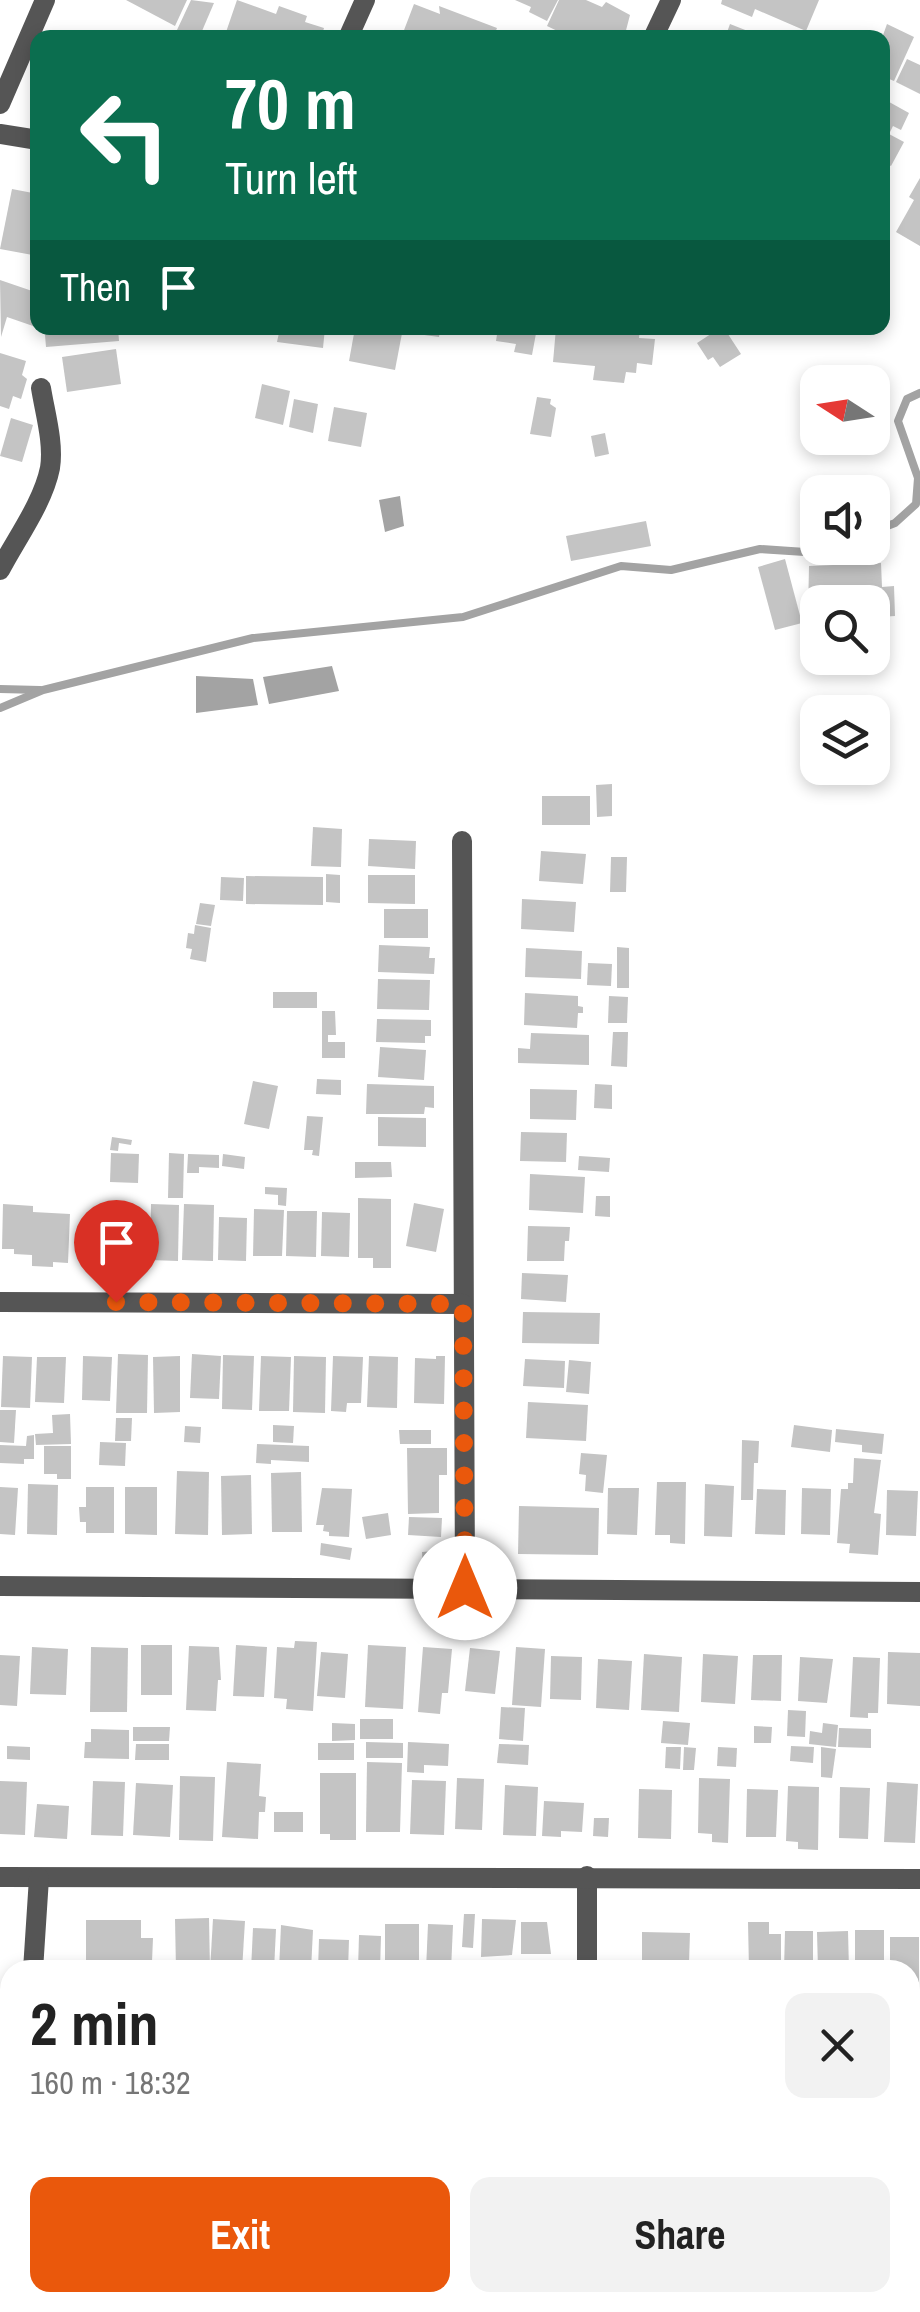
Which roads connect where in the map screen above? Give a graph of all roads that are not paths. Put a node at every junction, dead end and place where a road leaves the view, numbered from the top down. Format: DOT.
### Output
graph roads {
  1 [pos="46,0"];
  2 [pos="364,0"];
  3 [pos="671,0"];
  4 [pos="33,30"];
  5 [pos="351,30"];
  6 [pos="657,30"];
  7 [pos="30,36"];
  8 [pos="0,104"];
  9 [pos="0,134"];
  10 [pos="30,139"];
  11 [pos="41,388"];
  12 [pos="0,570"];
  13 [pos="462,841"];
  14 [pos="0,1302"];
  15 [pos="463,1304"];
  16 [pos="0,1586"];
  17 [pos="465,1588"];
  18 [pos="920,1592"];
  19 [pos="586,1876"];
  20 [pos="0,1877"];
  21 [pos="39,1878"];
  22 [pos="920,1879"];
  23 [pos="34,1960"];
  24 [pos="587,1960"];
  1 -- 4 [label="street"];
  2 -- 5 [label="street"];
  3 -- 6 [label="street"];
  7 -- 8 [label="street"];
  9 -- 10 [label="street"];
  11 -- 12 [label="street"];
  13 -- 15 [label="street"];
  14 -- 15 [label="street"];
  15 -- 17 [label="street"];
  16 -- 17 [label="street"];
  17 -- 18 [label="street"];
  19 -- 21 [label="street"];
  19 -- 22 [label="street"];
  19 -- 24 [label="street"];
  20 -- 21 [label="street"];
  21 -- 23 [label="street"];
}
